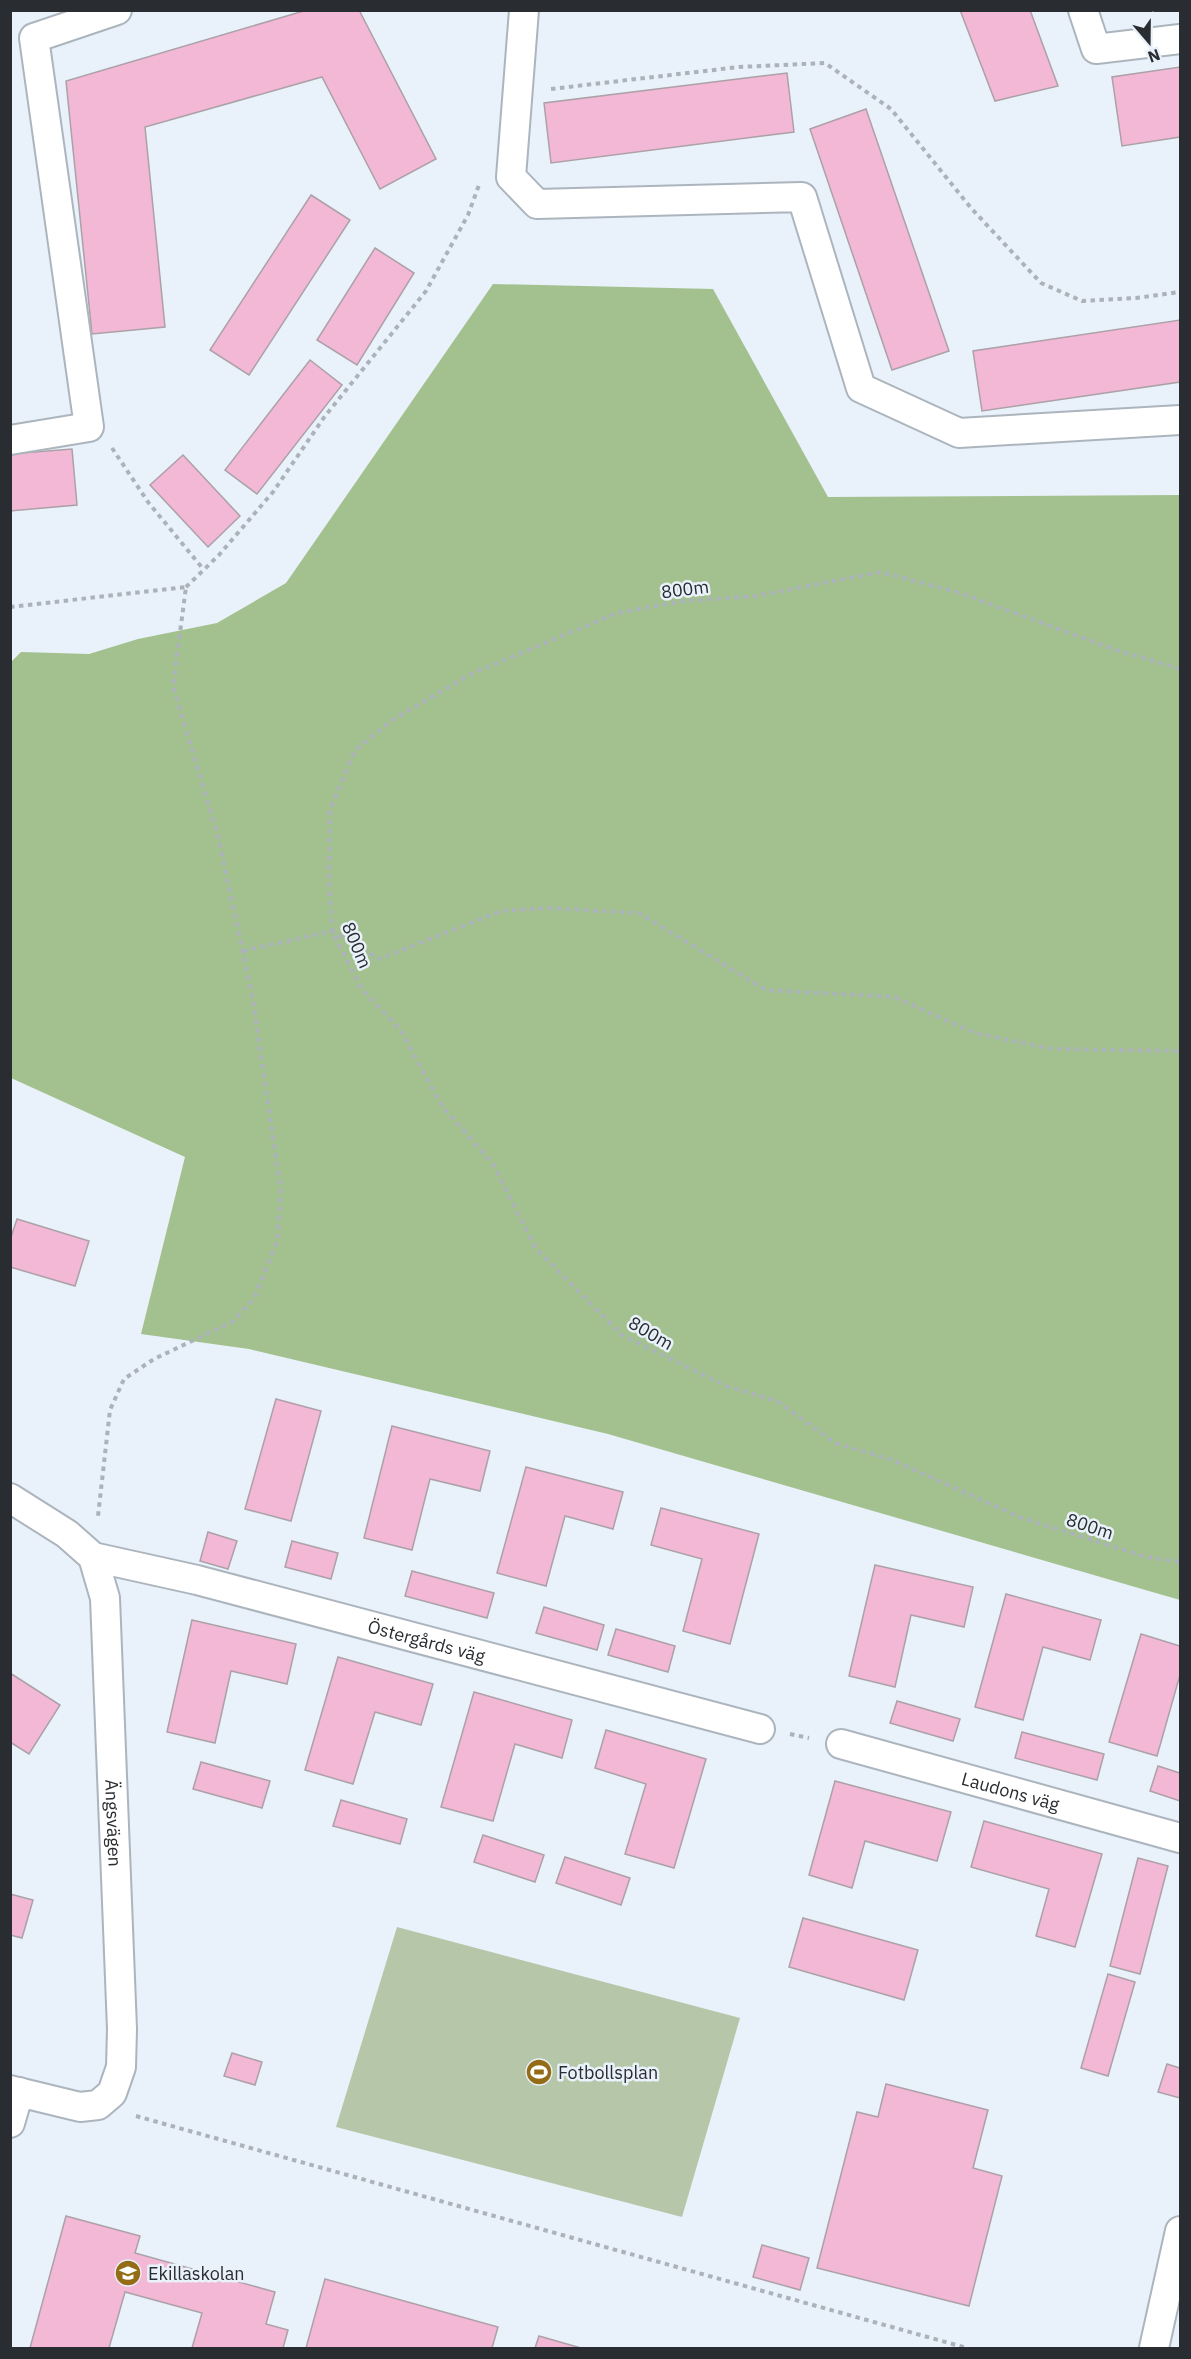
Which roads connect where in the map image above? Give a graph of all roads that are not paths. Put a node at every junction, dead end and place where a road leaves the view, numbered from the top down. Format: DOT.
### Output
graph roads {
  1 [pos="117,10"];
  2 [pos="524,10"];
  3 [pos="1083,10"];
  4 [pos="1180,39"];
  5 [pos="1180,420"];
  6 [pos="10,440"];
  7 [pos="10,1498"];
  8 [pos="93,1557"];
  9 [pos="760,1729"];
  10 [pos="841,1744"];
  11 [pos="1180,1838"];
  12 [pos="15,2091"];
  13 [pos="10,2123"];
  14 [pos="1180,2231"];
  15 [pos="1154,2349"];
  1 -- 6 [label="street"];
  2 -- 5 [label="street"];
  3 -- 4 [label="street"];
  7 -- 8 [label="street"];
  8 -- 9 [label="street, Östergårds väg"];
  8 -- 12 [label="street, Ängsvägen"];
  10 -- 11 [label="street, Laudons väg"];
  12 -- 13 [label="street"];
  14 -- 15 [label="street"];
}
